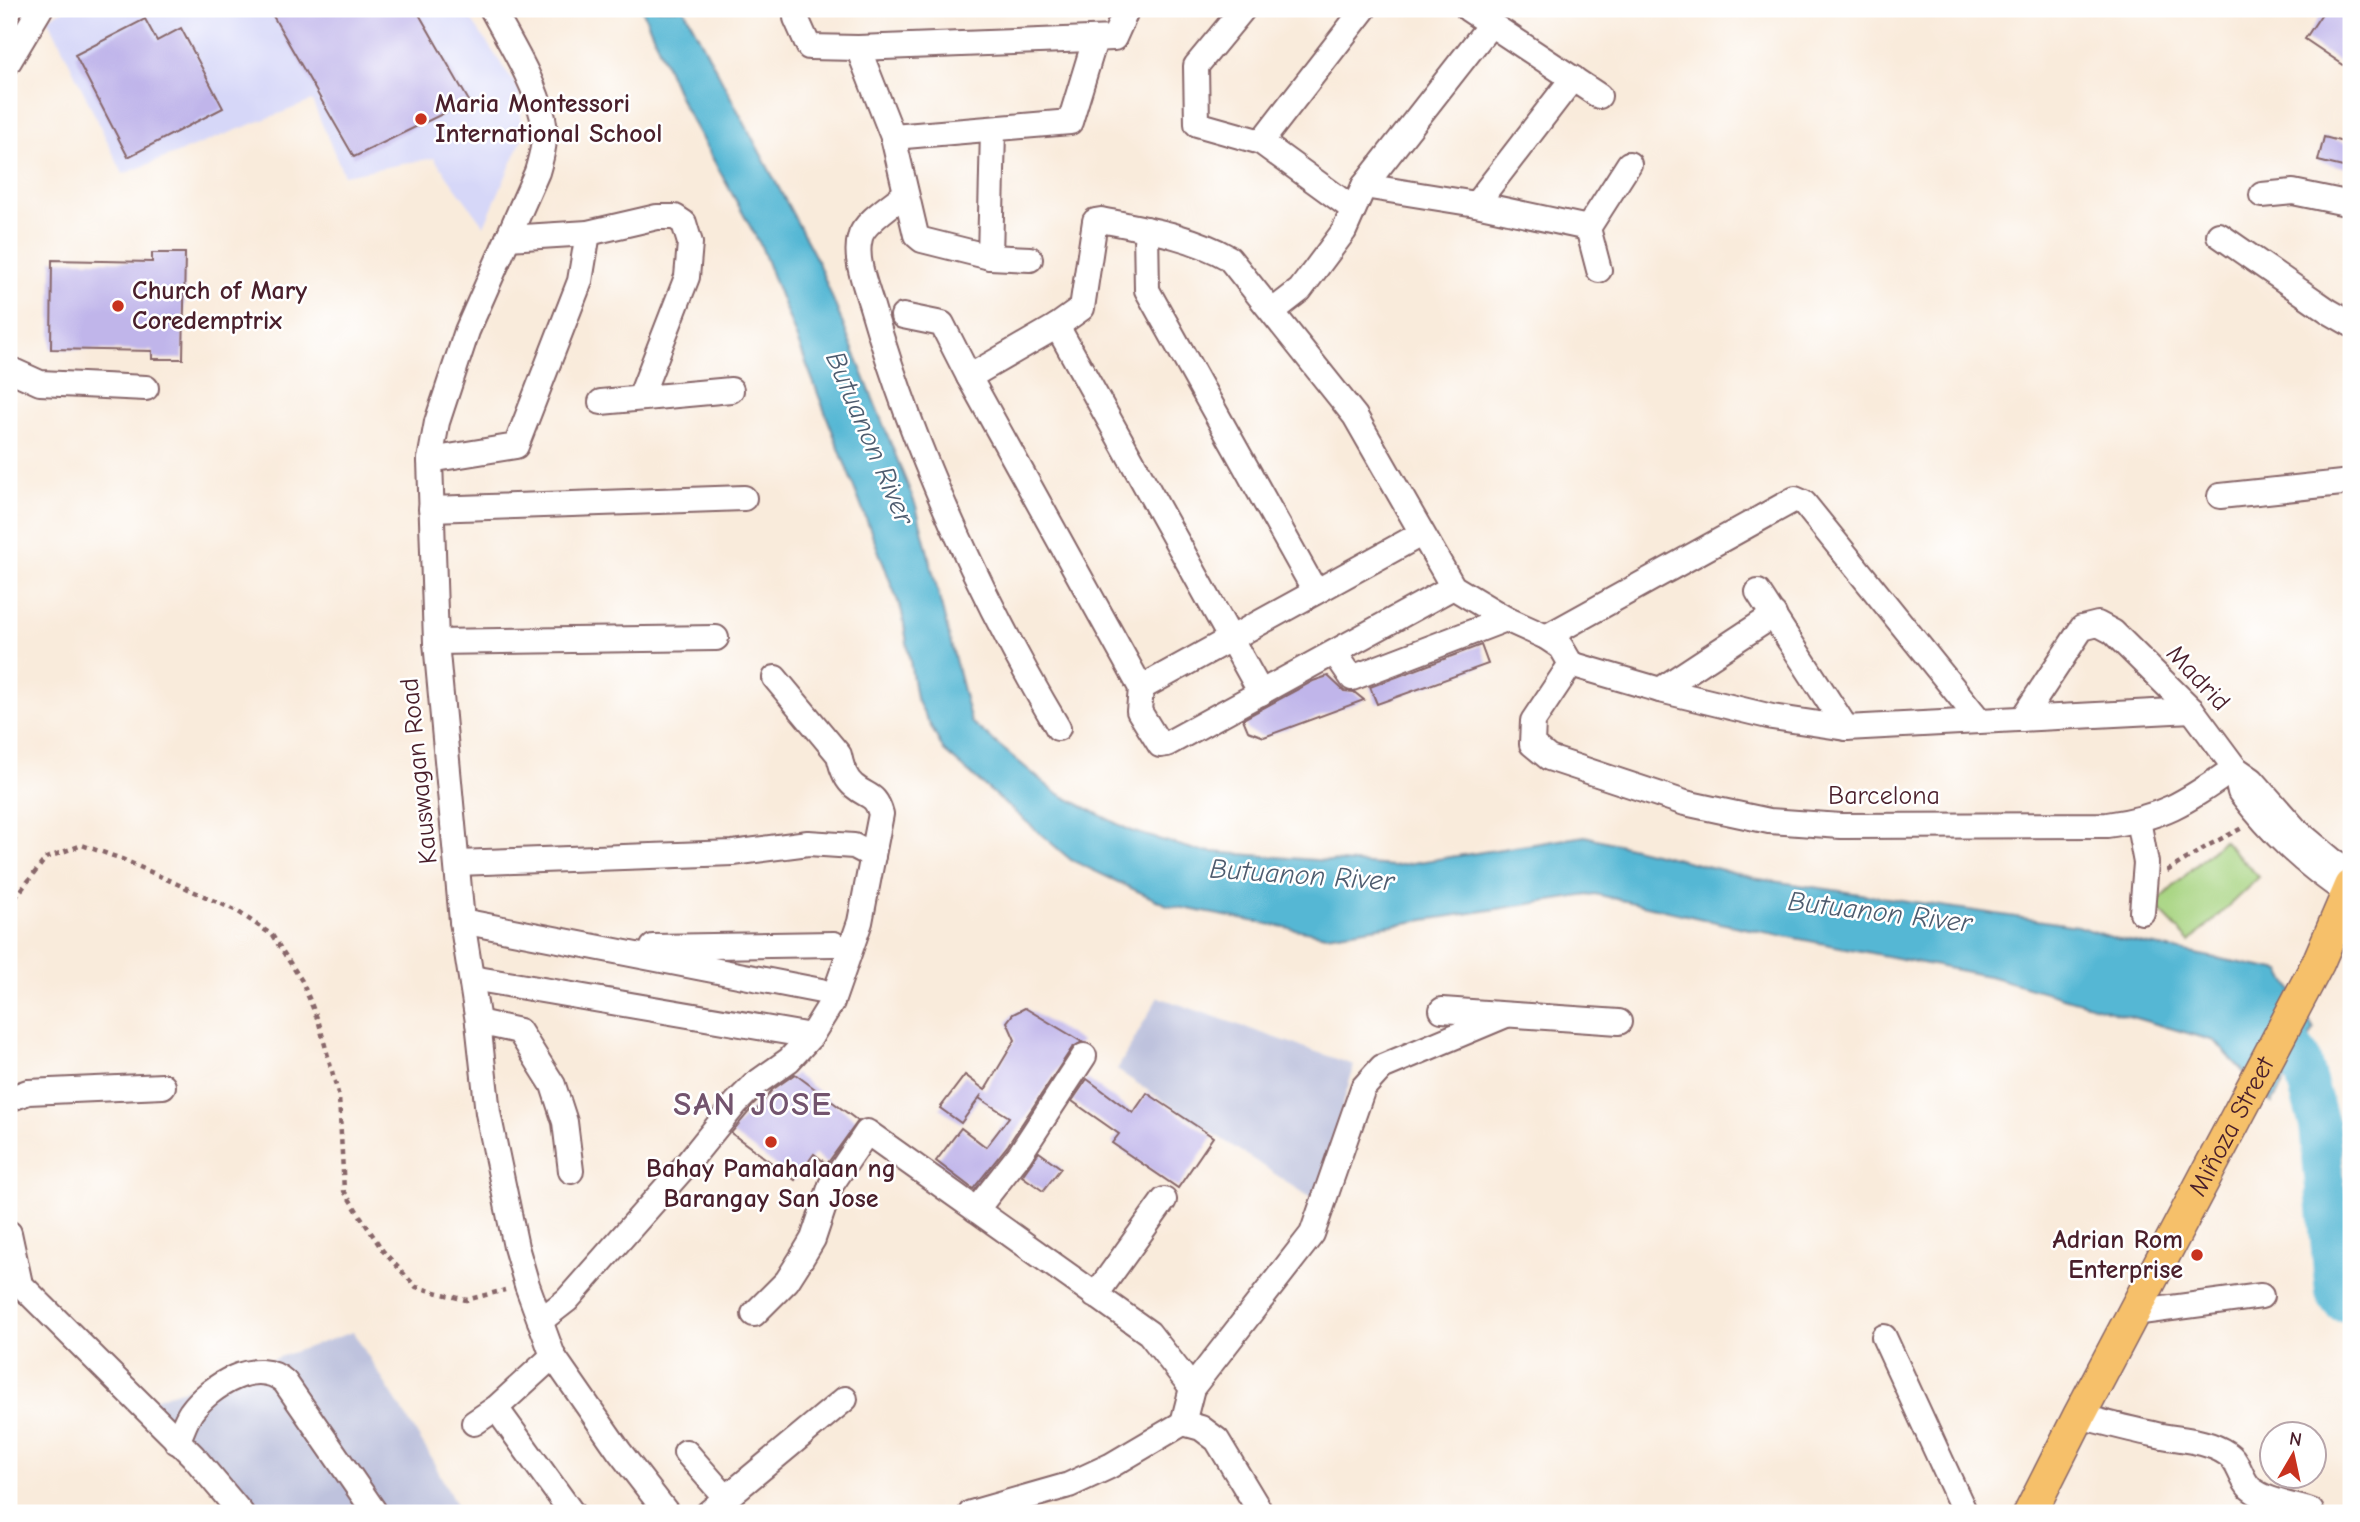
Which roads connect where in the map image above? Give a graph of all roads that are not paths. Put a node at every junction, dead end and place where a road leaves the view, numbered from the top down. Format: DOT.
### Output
graph roads {
  1 [pos="40,9"];
  2 [pos="492,9"];
  3 [pos="797,9"];
  4 [pos="1127,9"];
  5 [pos="1242,9"];
  6 [pos="1364,9"];
  7 [pos="1468,9"];
  8 [pos="1490,25"];
  9 [pos="1095,40"];
  10 [pos="859,48"];
  11 [pos="9,61"];
  12 [pos="1573,78"];
  13 [pos="1599,96"];
  14 [pos="993,130"];
  15 [pos="893,137"];
  16 [pos="1261,142"];
  17 [pos="1629,164"];
  18 [pos="1364,186"];
  19 [pos="905,194"];
  20 [pos="2262,195"];
  21 [pos="1476,204"];
  22 [pos="2351,204"];
  23 [pos="1353,209"];
  24 [pos="1588,228"];
  25 [pos="1146,229"];
  26 [pos="587,233"];
  27 [pos="2219,235"];
  28 [pos="508,238"];
  29 [pos="990,257"];
  30 [pos="1030,259"];
  31 [pos="1599,270"];
  32 [pos="1273,312"];
  33 [pos="903,316"];
  34 [pos="2351,324"];
  35 [pos="1057,326"];
  36 [pos="9,369"];
  37 [pos="969,377"];
  38 [pos="146,388"];
  39 [pos="730,390"];
  40 [pos="640,398"];
  41 [pos="601,402"];
  42 [pos="430,460"];
  43 [pos="2351,482"];
  44 [pos="2220,496"];
  45 [pos="744,498"];
  46 [pos="431,509"];
  47 [pos="1421,534"];
  48 [pos="1452,587"];
  49 [pos="1315,592"];
  50 [pos="1758,592"];
  51 [pos="1774,615"];
  52 [pos="1506,620"];
  53 [pos="1546,636"];
  54 [pos="716,638"];
  55 [pos="1232,638"];
  56 [pos="436,642"];
  57 [pos="1335,653"];
  58 [pos="1571,664"];
  59 [pos="775,678"];
  60 [pos="1141,688"];
  61 [pos="1660,690"];
  62 [pos="1261,693"];
  63 [pos="2192,710"];
  64 [pos="2022,719"];
  65 [pos="1979,720"];
  66 [pos="1058,728"];
  67 [pos="1846,728"];
  68 [pos="2235,768"];
  69 [pos="2138,820"];
  70 [pos="873,856"];
  71 [pos="458,863"];
  72 [pos="2350,884"];
  73 [pos="2143,912"];
  74 [pos="462,921"];
  75 [pos="834,944"];
  76 [pos="787,945"];
  77 [pos="607,948"];
  78 [pos="472,978"];
  79 [pos="778,982"];
  80 [pos="821,991"];
  81 [pos="1443,1010"];
  82 [pos="1506,1015"];
  83 [pos="478,1022"];
  84 [pos="1619,1022"];
  85 [pos="811,1036"];
  86 [pos="1084,1056"];
  87 [pos="163,1086"];
  88 [pos="9,1100"];
  89 [pos="571,1171"];
  90 [pos="1164,1200"];
  91 [pos="976,1210"];
  92 [pos="9,1233"];
  93 [pos="15,1286"];
  94 [pos="1095,1296"];
  95 [pos="2261,1296"];
  96 [pos="2133,1313"];
  97 [pos="754,1314"];
  98 [pos="540,1321"];
  99 [pos="1884,1337"];
  100 [pos="553,1356"];
  101 [pos="1192,1388"];
  102 [pos="845,1399"];
  103 [pos="496,1408"];
  104 [pos="2079,1416"];
  105 [pos="474,1423"];
  106 [pos="1183,1423"];
  107 [pos="177,1442"];
  108 [pos="686,1452"];
  109 [pos="717,1506"];
  110 [pos="564,1510"];
  111 [pos="374,1511"];
  112 [pos="2311,1511"];
  113 [pos="241,1513"];
  114 [pos="667,1513"];
  115 [pos="971,1513"];
  116 [pos="1261,1513"];
  117 [pos="1965,1513"];
  118 [pos="2030,1513"];
  1 -- 11 [label="street"];
  2 -- 28 [label="street, Kauswagan Road"];
  3 -- 10 [label="street"];
  4 -- 9 [label="street"];
  5 -- 16 [label="street"];
  6 -- 16 [label="street"];
  7 -- 8 [label="street"];
  8 -- 12 [label="street"];
  8 -- 18 [label="street"];
  9 -- 10 [label="street"];
  9 -- 14 [label="street"];
  10 -- 15 [label="street"];
  12 -- 13 [label="street"];
  12 -- 21 [label="street"];
  14 -- 15 [label="street"];
  14 -- 29 [label="street"];
  15 -- 19 [label="street"];
  16 -- 23 [label="street"];
  17 -- 24 [label="street"];
  18 -- 21 [label="street"];
  18 -- 23 [label="street"];
  19 -- 29 [label="street"];
  19 -- 66 [label="street"];
  20 -- 22 [label="street"];
  21 -- 24 [label="street"];
  23 -- 32 [label="street"];
  24 -- 31 [label="street"];
  25 -- 32 [label="street"];
  25 -- 35 [label="street"];
  25 -- 49 [label="street"];
  26 -- 28 [label="street"];
  26 -- 40 [label="street"];
  26 -- 42 [label="street"];
  27 -- 34 [label="street"];
  28 -- 42 [label="street, Kauswagan Road"];
  29 -- 30 [label="street"];
  32 -- 47 [label="street"];
  33 -- 37 [label="street"];
  35 -- 37 [label="street"];
  35 -- 55 [label="street"];
  36 -- 38 [label="street"];
  37 -- 60 [label="street"];
  39 -- 40 [label="street"];
  40 -- 41 [label="street"];
  42 -- 46 [label="street, Kauswagan Road"];
  43 -- 44 [label="street"];
  45 -- 46 [label="street"];
  46 -- 56 [label="street, Kauswagan Road"];
  47 -- 48 [label="street"];
  47 -- 49 [label="street"];
  48 -- 52 [label="street"];
  48 -- 57 [label="street"];
  49 -- 55 [label="street"];
  50 -- 51 [label="street"];
  51 -- 61 [label="street"];
  51 -- 67 [label="street"];
  52 -- 53 [label="street"];
  52 -- 57 [label="street"];
  53 -- 58 [label="street"];
  53 -- 65 [label="street"];
  54 -- 56 [label="street"];
  55 -- 60 [label="street"];
  55 -- 62 [label="street"];
  56 -- 71 [label="street, Kauswagan Road"];
  57 -- 62 [label="street"];
  58 -- 61 [label="street"];
  58 -- 69 [label="street, Barcelona"];
  59 -- 70 [label="street"];
  60 -- 62 [label="street"];
  61 -- 67 [label="street"];
  63 -- 64 [label="street"];
  63 -- 64 [label="street, Madrid"];
  63 -- 68 [label="street, Madrid"];
  64 -- 65 [label="street"];
  65 -- 67 [label="street"];
  68 -- 69 [label="street, Barcelona"];
  68 -- 72 [label="street, Madrid"];
  68 -- 72 [label="street, Madrid"];
  69 -- 73 [label="street"];
  70 -- 71 [label="street"];
  70 -- 85 [label="street"];
  71 -- 74 [label="street, Kauswagan Road"];
  72 -- 96 [label="main road, Miñoza Street"];
  74 -- 77 [label="street"];
  74 -- 78 [label="street, Kauswagan Road"];
  75 -- 76 [label="street"];
  76 -- 77 [label="street"];
  76 -- 79 [label="street"];
  77 -- 79 [label="street"];
  78 -- 83 [label="street, Kauswagan Road"];
  78 -- 85 [label="street"];
  79 -- 80 [label="street"];
  81 -- 82 [label="street"];
  82 -- 84 [label="street"];
  82 -- 101 [label="street"];
  83 -- 89 [label="street"];
  83 -- 98 [label="street, Kauswagan Road"];
  85 -- 98 [label="street"];
  86 -- 91 [label="street"];
  87 -- 88 [label="street"];
  90 -- 94 [label="street"];
  91 -- 94 [label="street"];
  91 -- 97 [label="street"];
  92 -- 93 [label="street"];
  93 -- 107 [label="street"];
  94 -- 101 [label="street"];
  95 -- 96 [label="street"];
  96 -- 104 [label="main road, Miñoza Street"];
  98 -- 100 [label="street, Kauswagan Road"];
  99 -- 117 [label="street"];
  100 -- 103 [label="street"];
  100 -- 114 [label="street, Kauswagan Road"];
  101 -- 106 [label="street"];
  102 -- 109 [label="street"];
  103 -- 105 [label="street"];
  103 -- 110 [label="street"];
  104 -- 112 [label="street"];
  104 -- 118 [label="main road, Miñoza Street"];
  106 -- 115 [label="street"];
  106 -- 116 [label="street"];
  107 -- 111 [label="street"];
  107 -- 113 [label="street"];
  108 -- 109 [label="street"];
}
